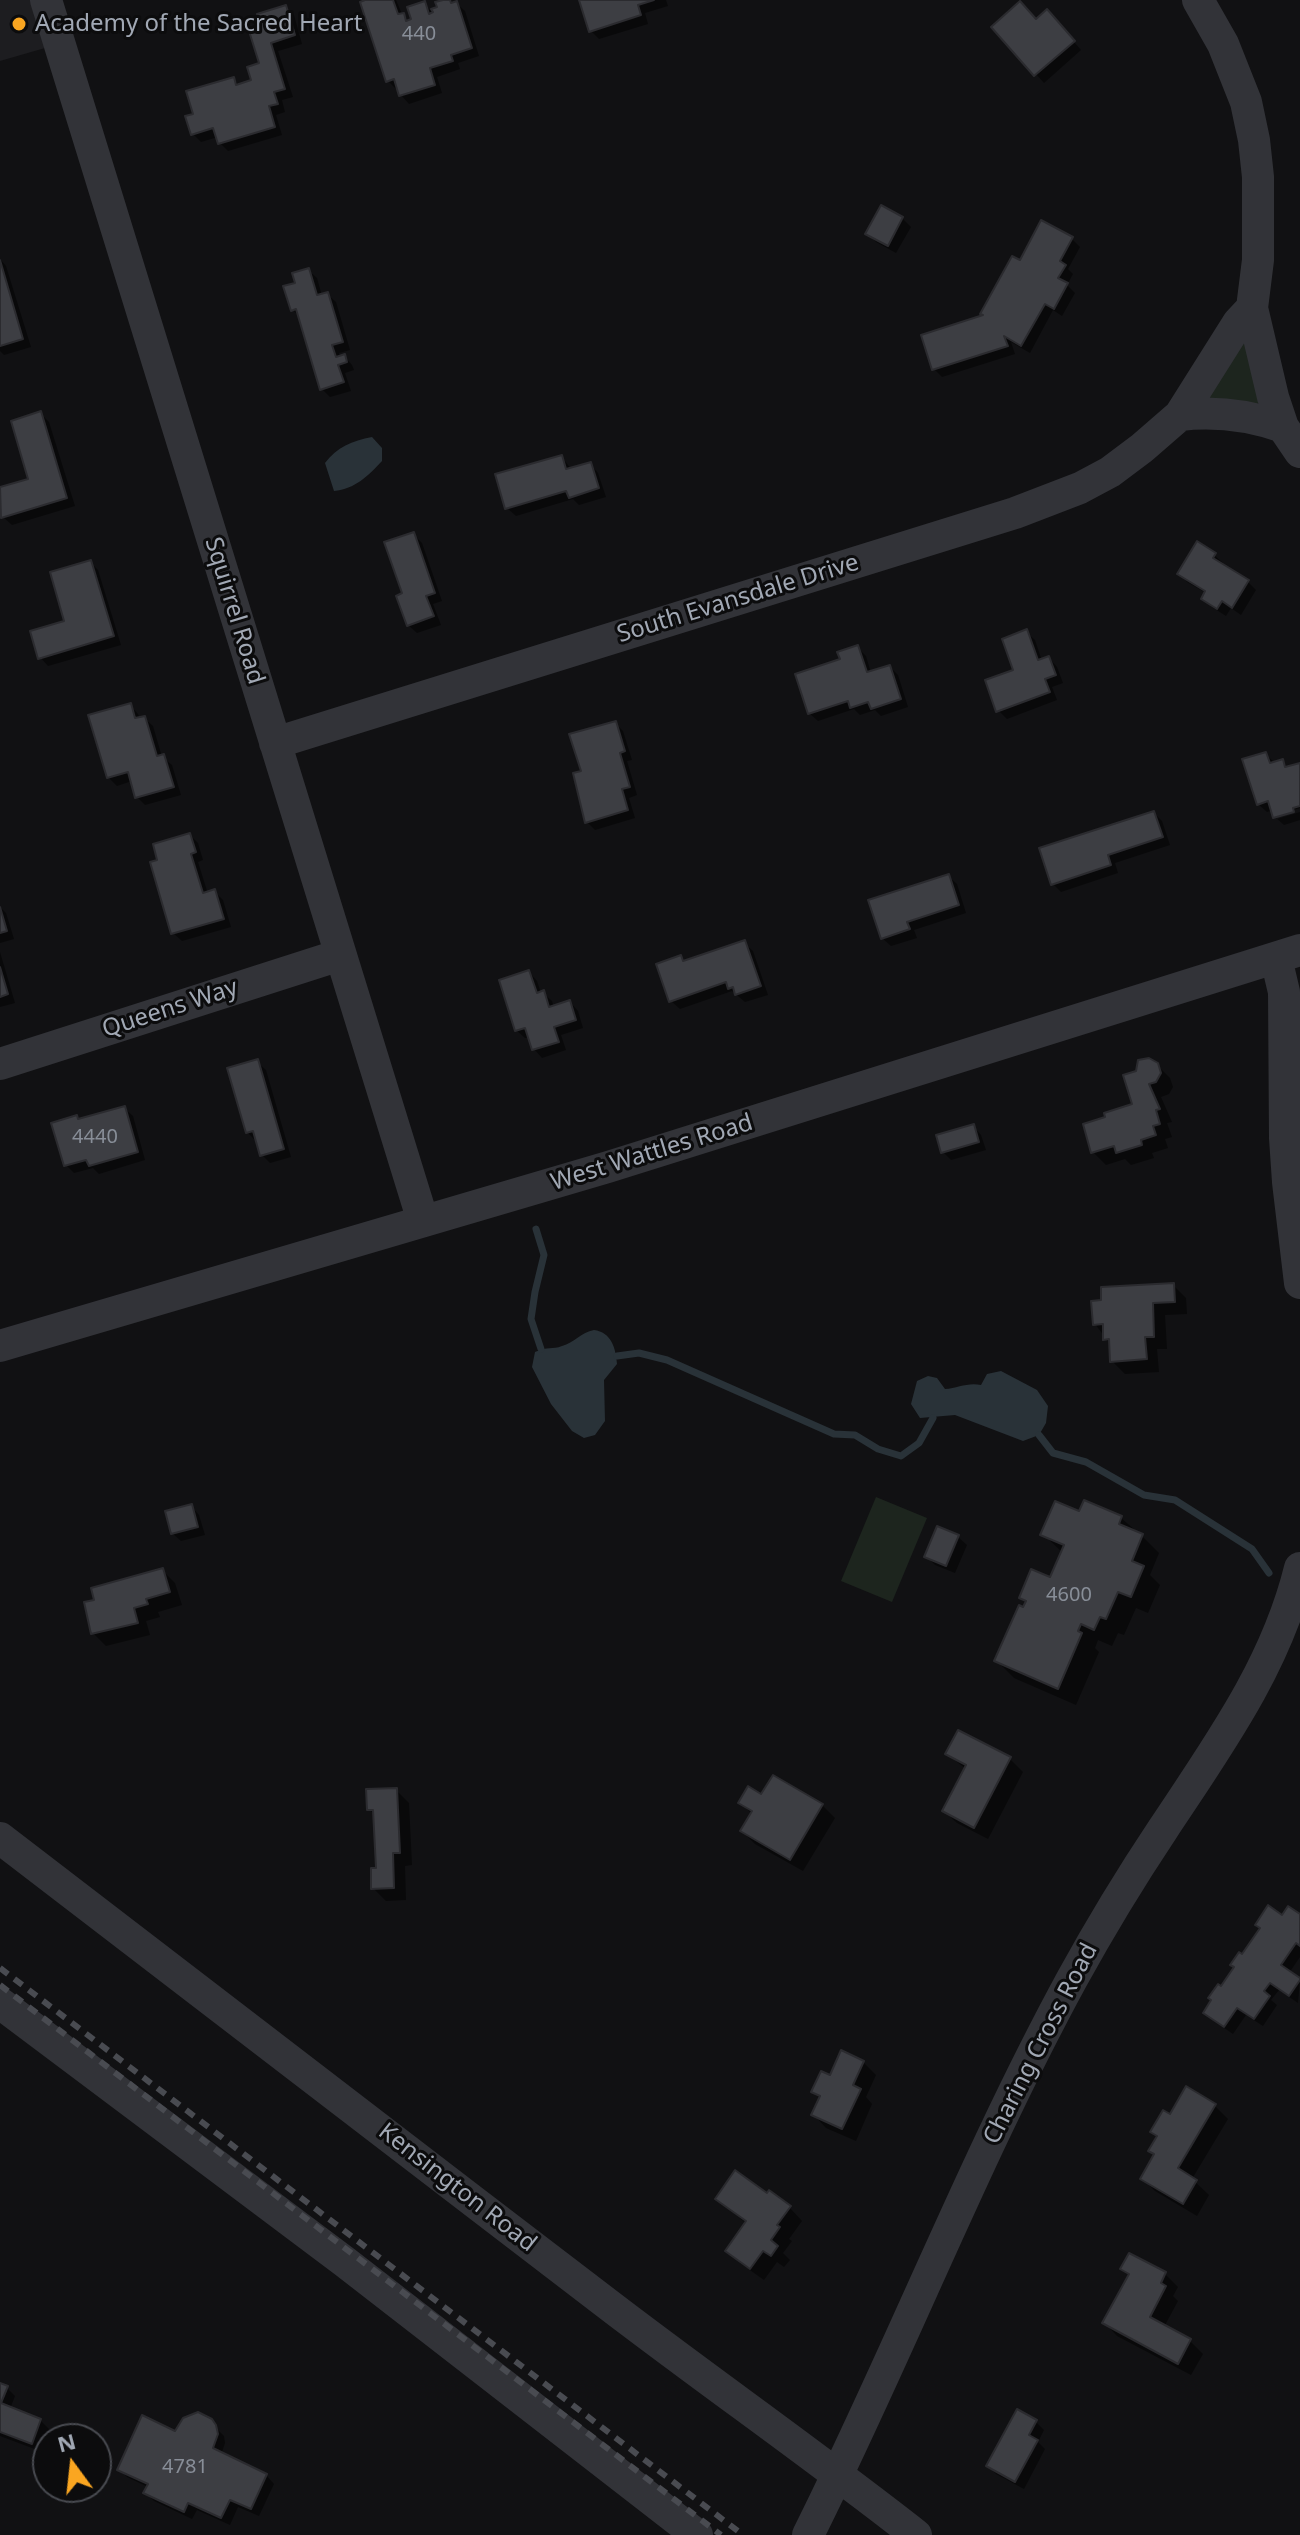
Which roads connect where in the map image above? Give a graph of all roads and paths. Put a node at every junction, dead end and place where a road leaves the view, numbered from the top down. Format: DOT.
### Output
graph roads {
  1 [pos="1198,0"];
  2 [pos="50,1"];
  3 [pos="1252,308"];
  4 [pos="1180,415"];
  5 [pos="1292,439"];
  6 [pos="275,743"];
  7 [pos="1288,954"];
  8 [pos="340,955"];
  9 [pos="0,1064"];
  10 [pos="423,1221"];
  11 [pos="1300,1283"];
  12 [pos="0,1346"];
  13 [pos="1300,1568"];
  14 [pos="1294,1611"];
  15 [pos="0,1838"];
  16 [pos="0,2003"];
  17 [pos="838,2473"];
  18 [pos="697,2535"];
  19 [pos="808,2535"];
  20 [pos="916,2535"];
  1 -- 3 [label="street"];
  2 -- 6 [label="street, Squirrel Road"];
  3 -- 4 [label="street"];
  3 -- 5 [label="street"];
  4 -- 5 [label="street"];
  4 -- 6 [label="street, South Evansdale Drive"];
  6 -- 8 [label="street, Squirrel Road"];
  7 -- 10 [label="street, West Wattles Road"];
  7 -- 11 [label="street"];
  8 -- 9 [label="street, Queens Way"];
  8 -- 10 [label="street, Squirrel Road"];
  10 -- 12 [label="street, West Wattles Road"];
  13 -- 14 [label="street, Charing Cross Road"];
  14 -- 17 [label="street, Charing Cross Road"];
  15 -- 17 [label="street, Kensington Road"];
  16 -- 18 [label="street"];
  17 -- 19 [label="street, Charing Cross Road"];
  17 -- 20 [label="street, Kensington Road"];
}
